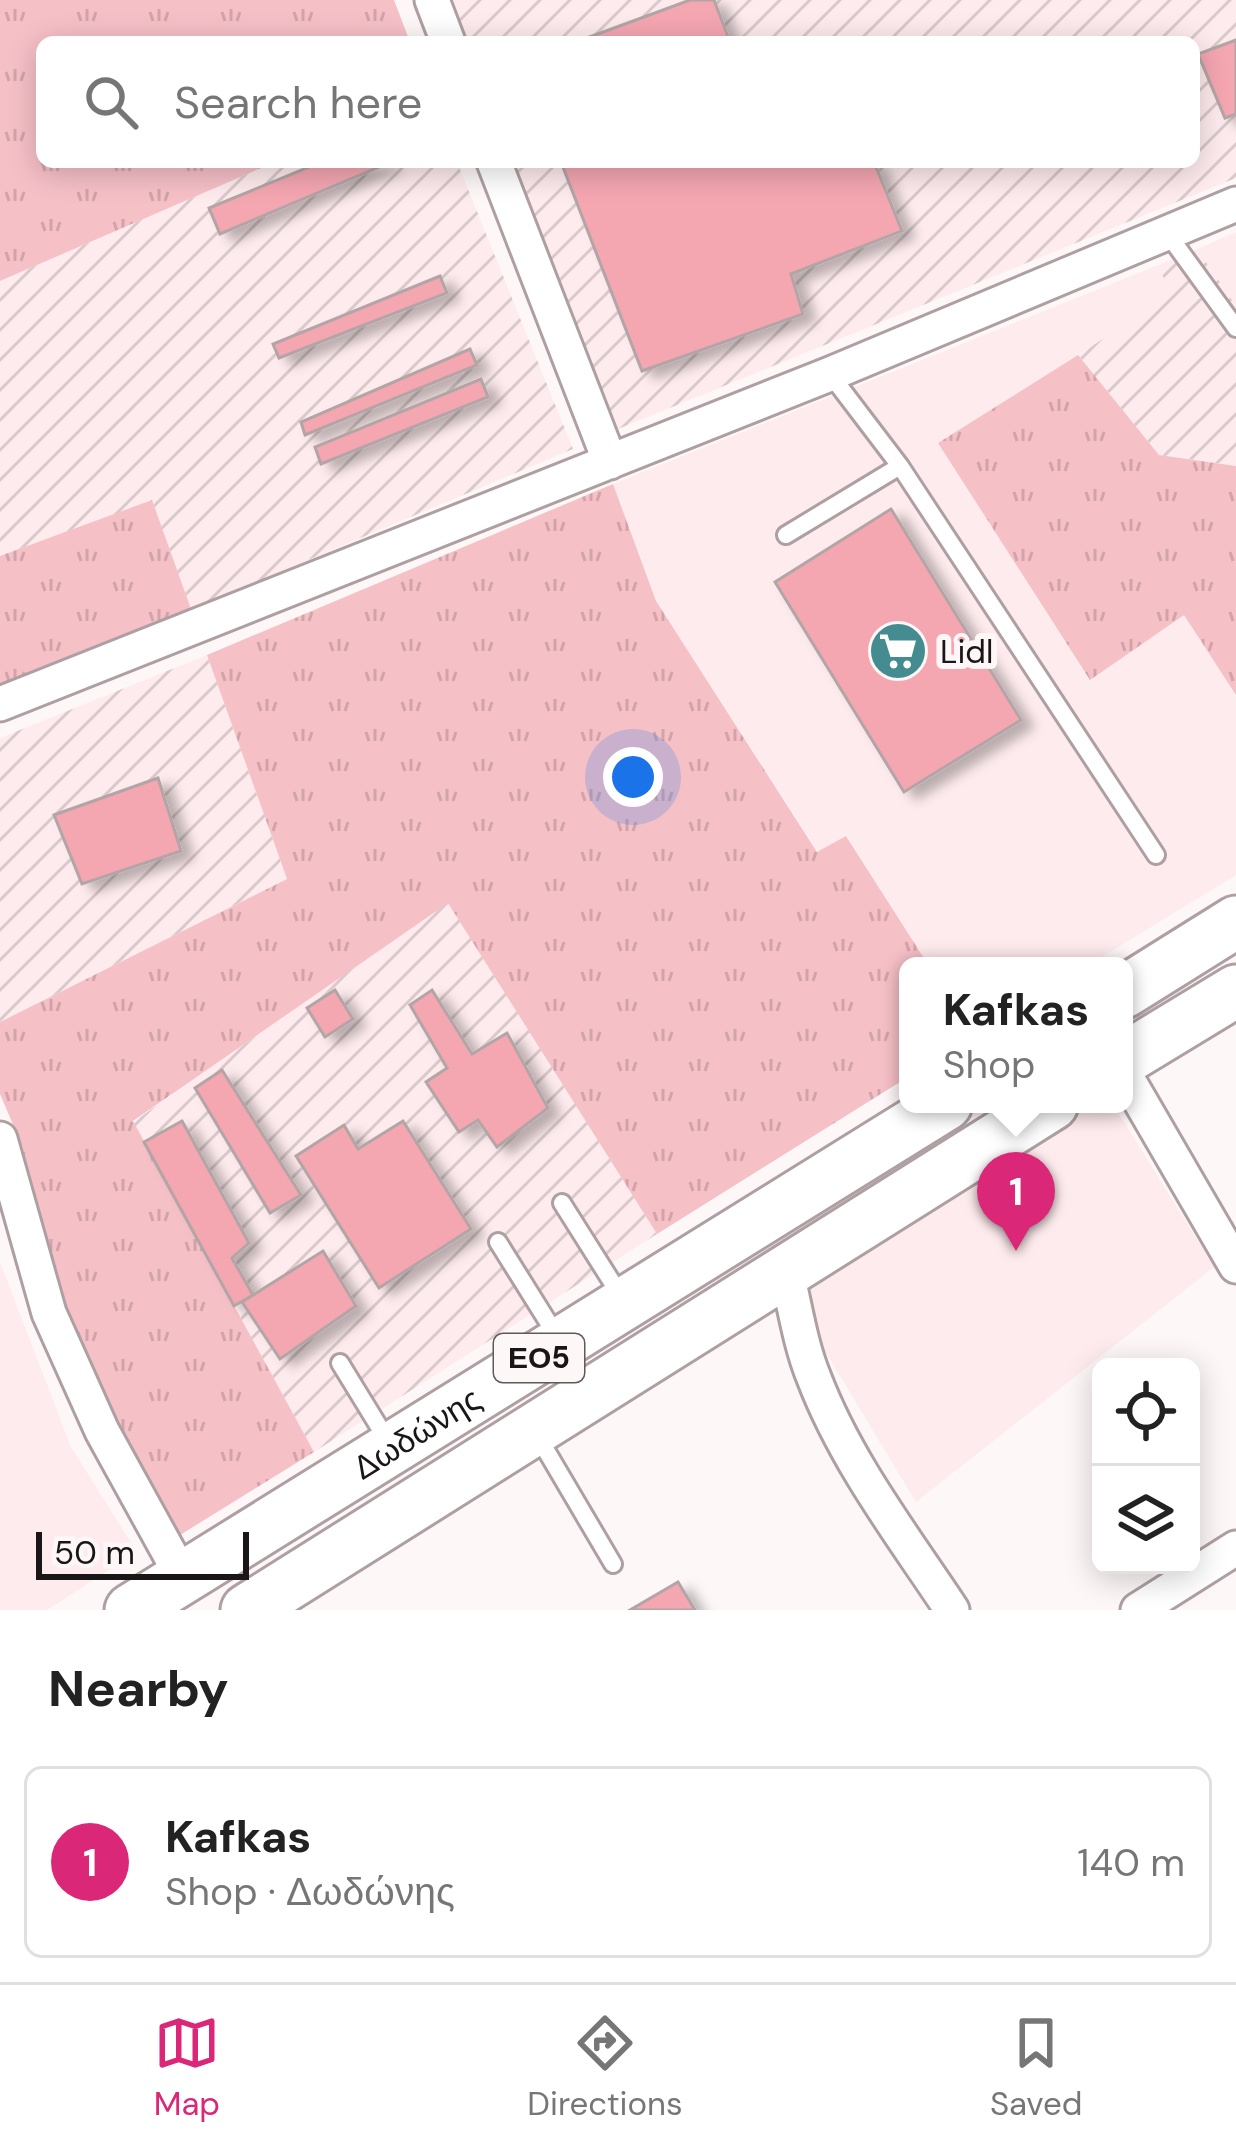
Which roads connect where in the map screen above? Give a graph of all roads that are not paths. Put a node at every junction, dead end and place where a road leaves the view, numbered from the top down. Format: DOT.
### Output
graph roads {
  1 [pos="432,0"];
  2 [pos="446,36"];
  3 [pos="496,168"];
  4 [pos="1236,204"];
  5 [pos="1167,233"];
  6 [pos="1236,328"];
  7 [pos="830,374"];
  8 [pos="610,461"];
  9 [pos="900,466"];
  10 [pos="786,535"];
  11 [pos="0,704"];
  12 [pos="1156,855"];
  13 [pos="1236,922"];
  14 [pos="1133,986"];
  15 [pos="1236,991"];
  16 [pos="1133,1054"];
  17 [pos="1133,1088"];
  18 [pos="932,1113"];
  19 [pos="1038,1113"];
  20 [pos="0,1139"];
  21 [pos="562,1203"];
  22 [pos="498,1242"];
  23 [pos="1236,1265"];
  24 [pos="786,1270"];
  25 [pos="626,1304"];
  26 [pos="562,1344"];
  27 [pos="340,1363"];
  28 [pos="534,1429"];
  29 [pos="392,1448"];
  30 [pos="1236,1548"];
  31 [pos="613,1564"];
  32 [pos="182,1578"];
  33 [pos="131,1610"];
  34 [pos="247,1610"];
  35 [pos="952,1610"];
  36 [pos="1138,1610"];
  1 -- 2 [label="street"];
  3 -- 8 [label="street"];
  4 -- 5 [label="street"];
  5 -- 6 [label="lane"];
  5 -- 7 [label="street"];
  7 -- 8 [label="street"];
  7 -- 9 [label="lane"];
  8 -- 11 [label="street"];
  9 -- 10 [label="lane"];
  9 -- 12 [label="lane"];
  13 -- 14 [label="main road"];
  15 -- 16 [label="main road"];
  17 -- 23 [label="street"];
  18 -- 25 [label="main road, Δωδώνης / ΕΟ5"];
  19 -- 24 [label="main road, Δωδώνης / ΕΟ5"];
  20 -- 32 [label="street"];
  21 -- 25 [label="lane"];
  22 -- 26 [label="lane"];
  24 -- 28 [label="main road, Δωδώνης / ΕΟ5"];
  24 -- 35 [label="street"];
  25 -- 26 [label="main road, Δωδώνης / ΕΟ5"];
  26 -- 29 [label="main road, Δωδώνης / ΕΟ5"];
  27 -- 29 [label="lane"];
  28 -- 31 [label="lane"];
  28 -- 34 [label="main road, Δωδώνης / ΕΟ5"];
  29 -- 32 [label="main road, Δωδώνης / ΕΟ5"];
  30 -- 36 [label="street"];
  32 -- 33 [label="main road, Δωδώνης / ΕΟ5"];
}
